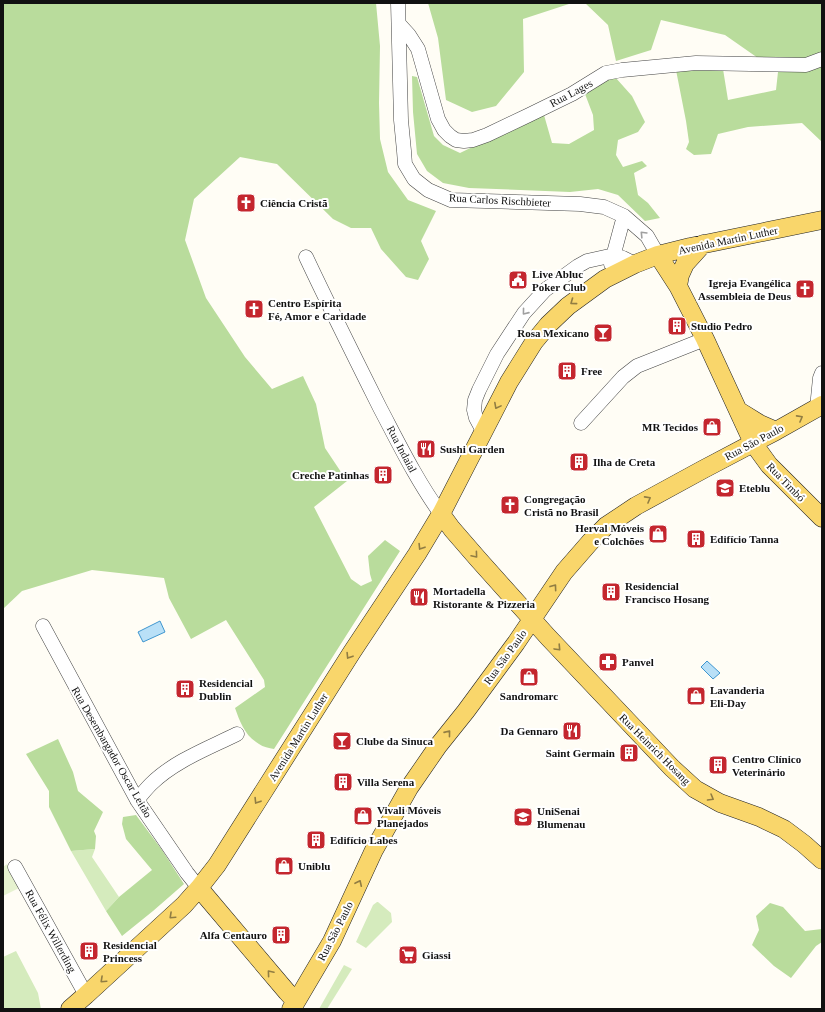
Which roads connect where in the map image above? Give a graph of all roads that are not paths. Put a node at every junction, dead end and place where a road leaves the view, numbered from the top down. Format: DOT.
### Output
graph roads {
  1 [pos="398,3"];
  2 [pos="399,24"];
  3 [pos="822,59"];
  4 [pos="624,216"];
  5 [pos="822,220"];
  6 [pos="704,244"];
  7 [pos="614,255"];
  8 [pos="658,255"];
  9 [pos="306,257"];
  10 [pos="635,264"];
  11 [pos="605,279"];
  12 [pos="678,286"];
  13 [pos="705,339"];
  14 [pos="822,373"];
  15 [pos="820,406"];
  16 [pos="738,411"];
  17 [pos="581,423"];
  18 [pos="483,431"];
  19 [pos="776,431"];
  20 [pos="753,443"];
  21 [pos="441,514"];
  22 [pos="822,518"];
  23 [pos="532,620"];
  24 [pos="43,626"];
  25 [pos="237,734"];
  26 [pos="137,800"];
  27 [pos="822,860"];
  28 [pos="15,867"];
  29 [pos="200,888"];
  30 [pos="86,995"];
  31 [pos="294,1007"];
  32 [pos="70,1009"];
  1 -- 2 [label="street, Rua Carlos Rischbieter"];
  2 -- 3 [label="street, Rua Lages"];
  2 -- 4 [label="street, Rua Carlos Rischbieter"];
  4 -- 7 [label="street"];
  8 -- 4 [label="street, Rua Carlos Rischbieter, one-way"];
  5 -- 6 [label="main road, Avenida Martin Luther"];
  6 -- 8 [label="main road, Avenida Martin Luther"];
  6 -- 12 [label="main road"];
  7 -- 10 [label="street"];
  7 -- 11 [label="street"];
  7 -- 18 [label="street, one-way"];
  8 -- 10 [label="main road, Avenida Martin Luther"];
  8 -- 12 [label="main road, Rua Carlos Rischbieter"];
  9 -- 21 [label="street, Rua Indaial"];
  10 -- 11 [label="main road, Avenida Martin Luther"];
  11 -- 18 [label="main road, Avenida Martin Luther, one-way"];
  12 -- 13 [label="main road, Rua Carlos Rischbieter"];
  13 -- 16 [label="main road, Rua Carlos Rischbieter"];
  13 -- 17 [label="street"];
  14 -- 15 [label="street"];
  19 -- 15 [label="main road, Rua São Paulo, one-way"];
  16 -- 19 [label="main road"];
  16 -- 20 [label="main road, Rua Carlos Rischbieter"];
  18 -- 21 [label="main road, Avenida Martin Luther"];
  19 -- 20 [label="main road, Rua São Paulo"];
  20 -- 22 [label="main road, Rua Timbó"];
  23 -- 20 [label="main road, Rua São Paulo, one-way"];
  21 -- 23 [label="main road, Rua Indaial, one-way"];
  21 -- 29 [label="main road, Avenida Martin Luther, one-way"];
  23 -- 27 [label="main road, Rua Heinrich Hosang, one-way"];
  31 -- 23 [label="main road, Rua São Paulo, one-way"];
  24 -- 26 [label="street, Rua Desembargador Oscar Leitão"];
  25 -- 26 [label="street"];
  26 -- 29 [label="street, Rua Desembargador Oscar Leitão"];
  28 -- 30 [label="street, Rua Félix Willerding"];
  29 -- 30 [label="main road, Avenida Martin Luther, one-way"];
  31 -- 29 [label="main road, Rua Desembargador Oscar Leitão, one-way"];
  30 -- 32 [label="main road, Avenida Martin Luther"];
}
